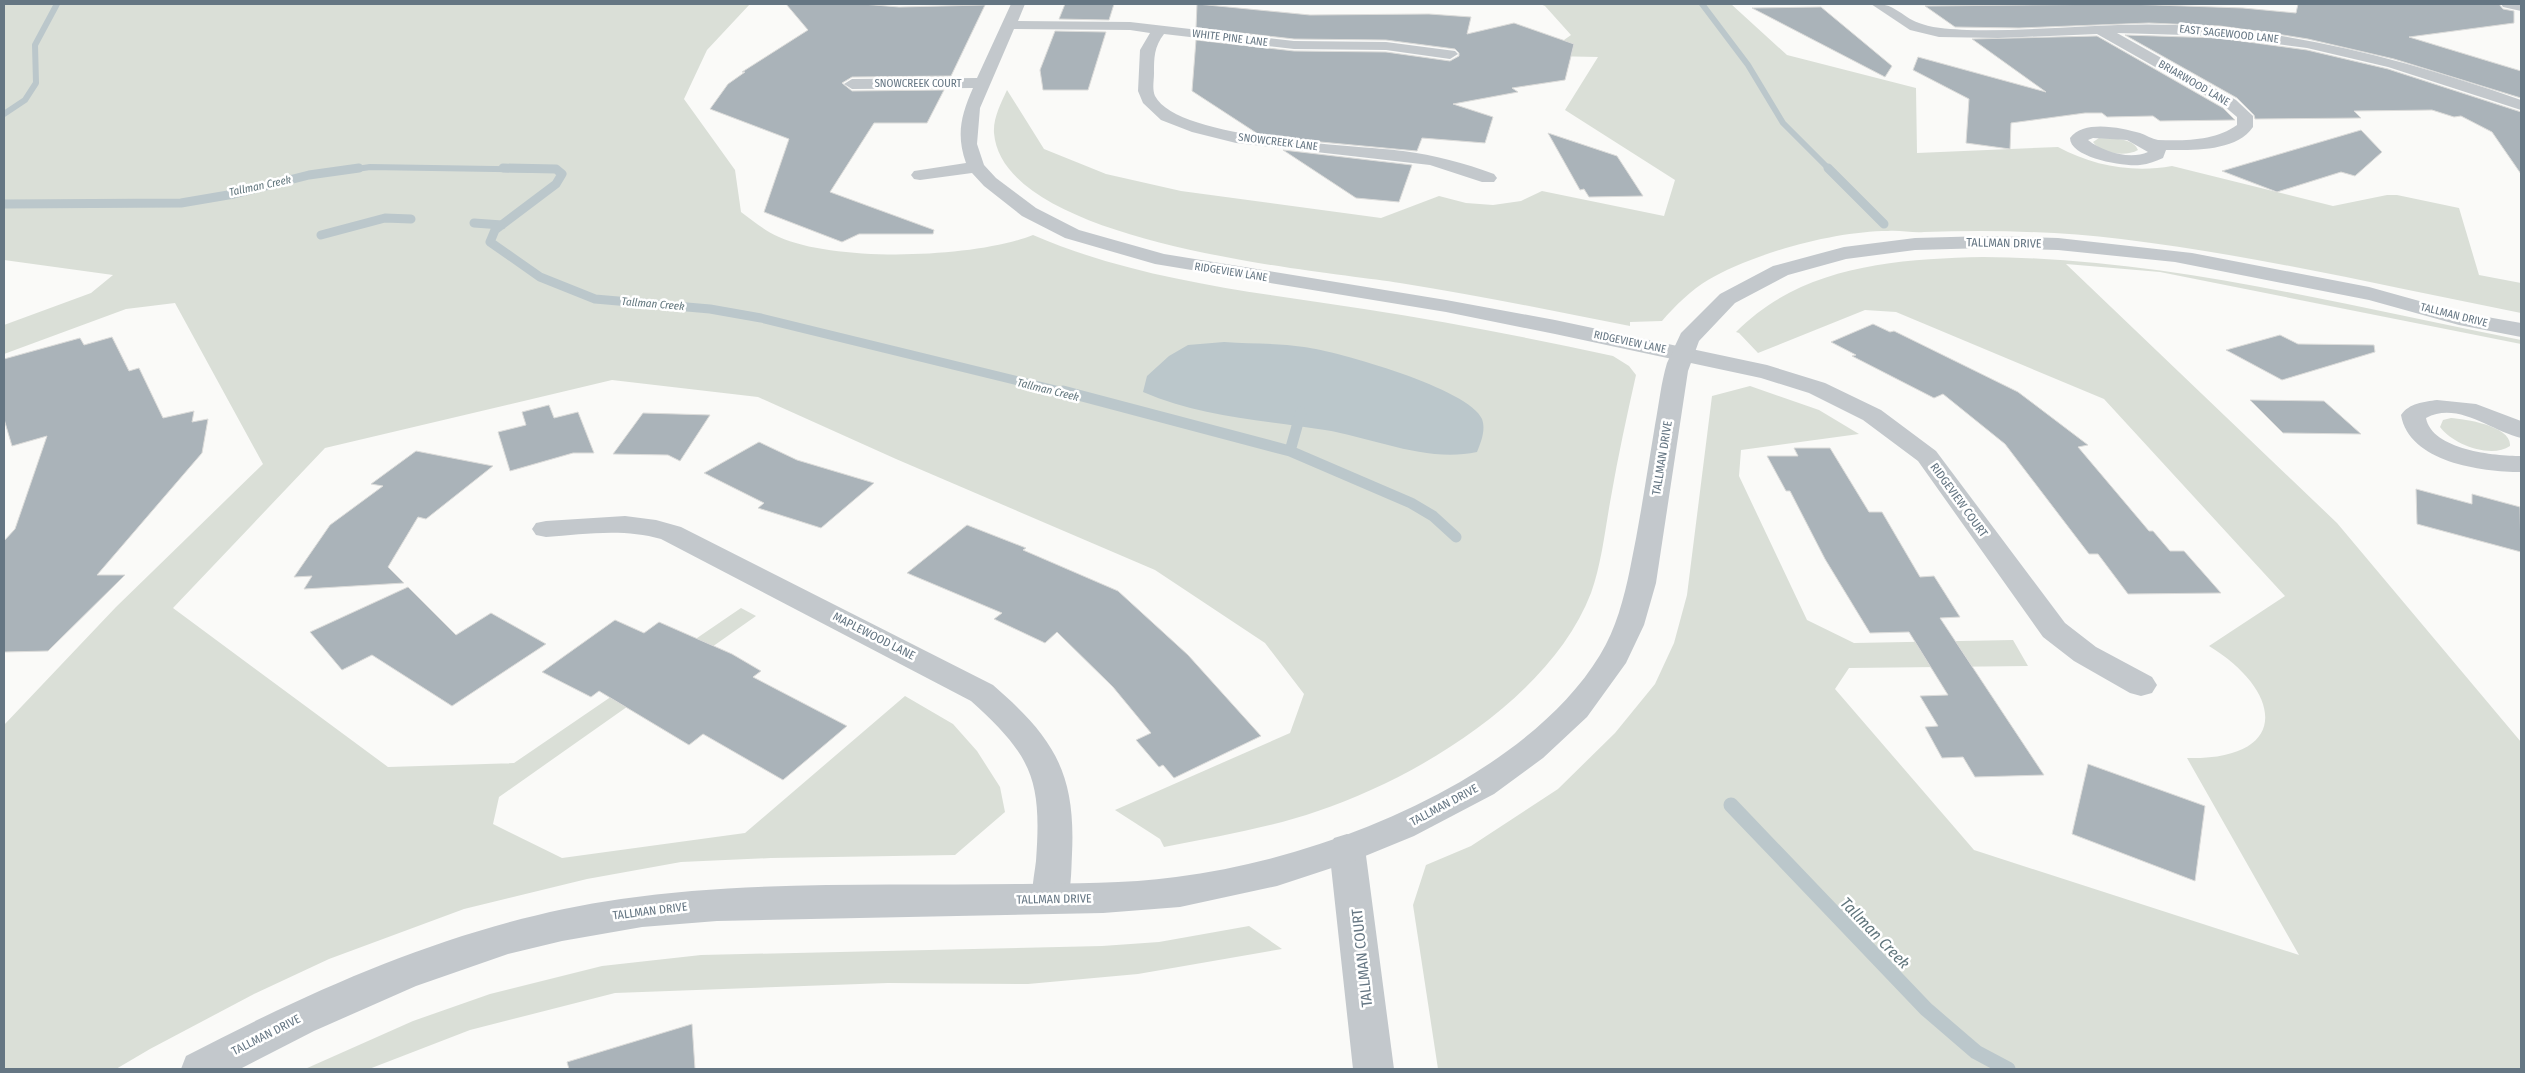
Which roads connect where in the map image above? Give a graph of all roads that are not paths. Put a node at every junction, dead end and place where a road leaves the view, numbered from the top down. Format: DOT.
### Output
graph roads {
  1 [pos="1018,4"];
  2 [pos="1878,4"];
  3 [pos="2508,4"];
  4 [pos="2521,7"];
  5 [pos="1010,25"];
  6 [pos="1160,30"];
  7 [pos="2100,30"];
  8 [pos="1450,54"];
  9 [pos="984,83"];
  10 [pos="852,84"];
  11 [pos="2521,105"];
  12 [pos="2152,145"];
  13 [pos="976,167"];
  14 [pos="920,175"];
  15 [pos="1488,178"];
  16 [pos="2388,298"];
  17 [pos="2521,317"];
  18 [pos="2521,330"];
  19 [pos="1682,353"];
  20 [pos="2521,431"];
  21 [pos="2521,464"];
  22 [pos="546,529"];
  23 [pos="2141,685"];
  24 [pos="1347,848"];
  25 [pos="1050,899"];
  26 [pos="201,1069"];
  27 [pos="1374,1069"];
  1 -- 5 [label="street"];
  2 -- 7 [label="street, EAST SAGEWOOD LANE"];
  3 -- 4 [label="street"];
  5 -- 6 [label="street, WHITE PINE LANE"];
  5 -- 9 [label="street"];
  6 -- 8 [label="street, WHITE PINE LANE"];
  6 -- 15 [label="street, SNOWCREEK LANE"];
  7 -- 11 [label="street, EAST SAGEWOOD LANE"];
  7 -- 12 [label="street, BRIARWOOD LANE"];
  9 -- 10 [label="street, SNOWCREEK COURT"];
  9 -- 13 [label="street"];
  13 -- 14 [label="street"];
  13 -- 19 [label="street, RIDGEVIEW LANE"];
  16 -- 17 [label="street, TALLMAN DRIVE"];
  16 -- 18 [label="street, TALLMAN DRIVE"];
  16 -- 19 [label="street, TALLMAN DRIVE"];
  19 -- 23 [label="street, RIDGEVIEW COURT"];
  19 -- 24 [label="street, TALLMAN DRIVE"];
  20 -- 21 [label="street"];
  22 -- 25 [label="street, MAPLEWOOD LANE"];
  24 -- 25 [label="street, TALLMAN DRIVE"];
  24 -- 27 [label="street, TALLMAN COURT"];
  25 -- 26 [label="street, TALLMAN DRIVE"];
}
